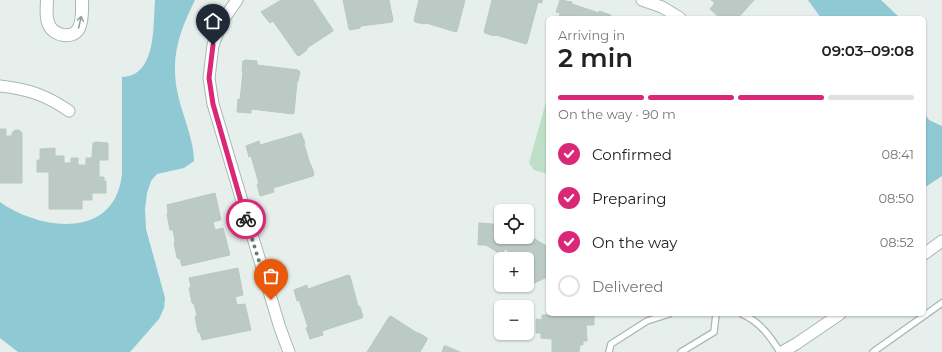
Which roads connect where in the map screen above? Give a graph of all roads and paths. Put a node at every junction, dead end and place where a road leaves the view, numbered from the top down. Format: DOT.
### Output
graph roads {
  1 [pos="47,0"];
  2 [pos="82,0"];
  3 [pos="237,0"];
  4 [pos="642,0"];
  5 [pos="677,16"];
  6 [pos="0,86"];
  7 [pos="69,111"];
  8 [pos="942,241"];
  9 [pos="926,253"];
  10 [pos="942,303"];
  11 [pos="926,314"];
  12 [pos="663,316"];
  13 [pos="716,316"];
  14 [pos="746,316"];
  15 [pos="837,316"];
  16 [pos="924,316"];
  17 [pos="289,352"];
  18 [pos="609,352"];
  19 [pos="681,352"];
  20 [pos="781,352"];
  21 [pos="873,352"];
  1 -- 2 [label="street, one-way"];
  3 -- 17 [label="street"];
  4 -- 5 [label="street"];
  6 -- 7 [label="street"];
  8 -- 9 [label="street"];
  10 -- 11 [label="lane"];
  12 -- 18 [label="lane"];
  13 -- 19 [label="lane"];
  14 -- 20 [label="lane"];
  15 -- 20 [label="street"];
  16 -- 21 [label="lane"];
}
